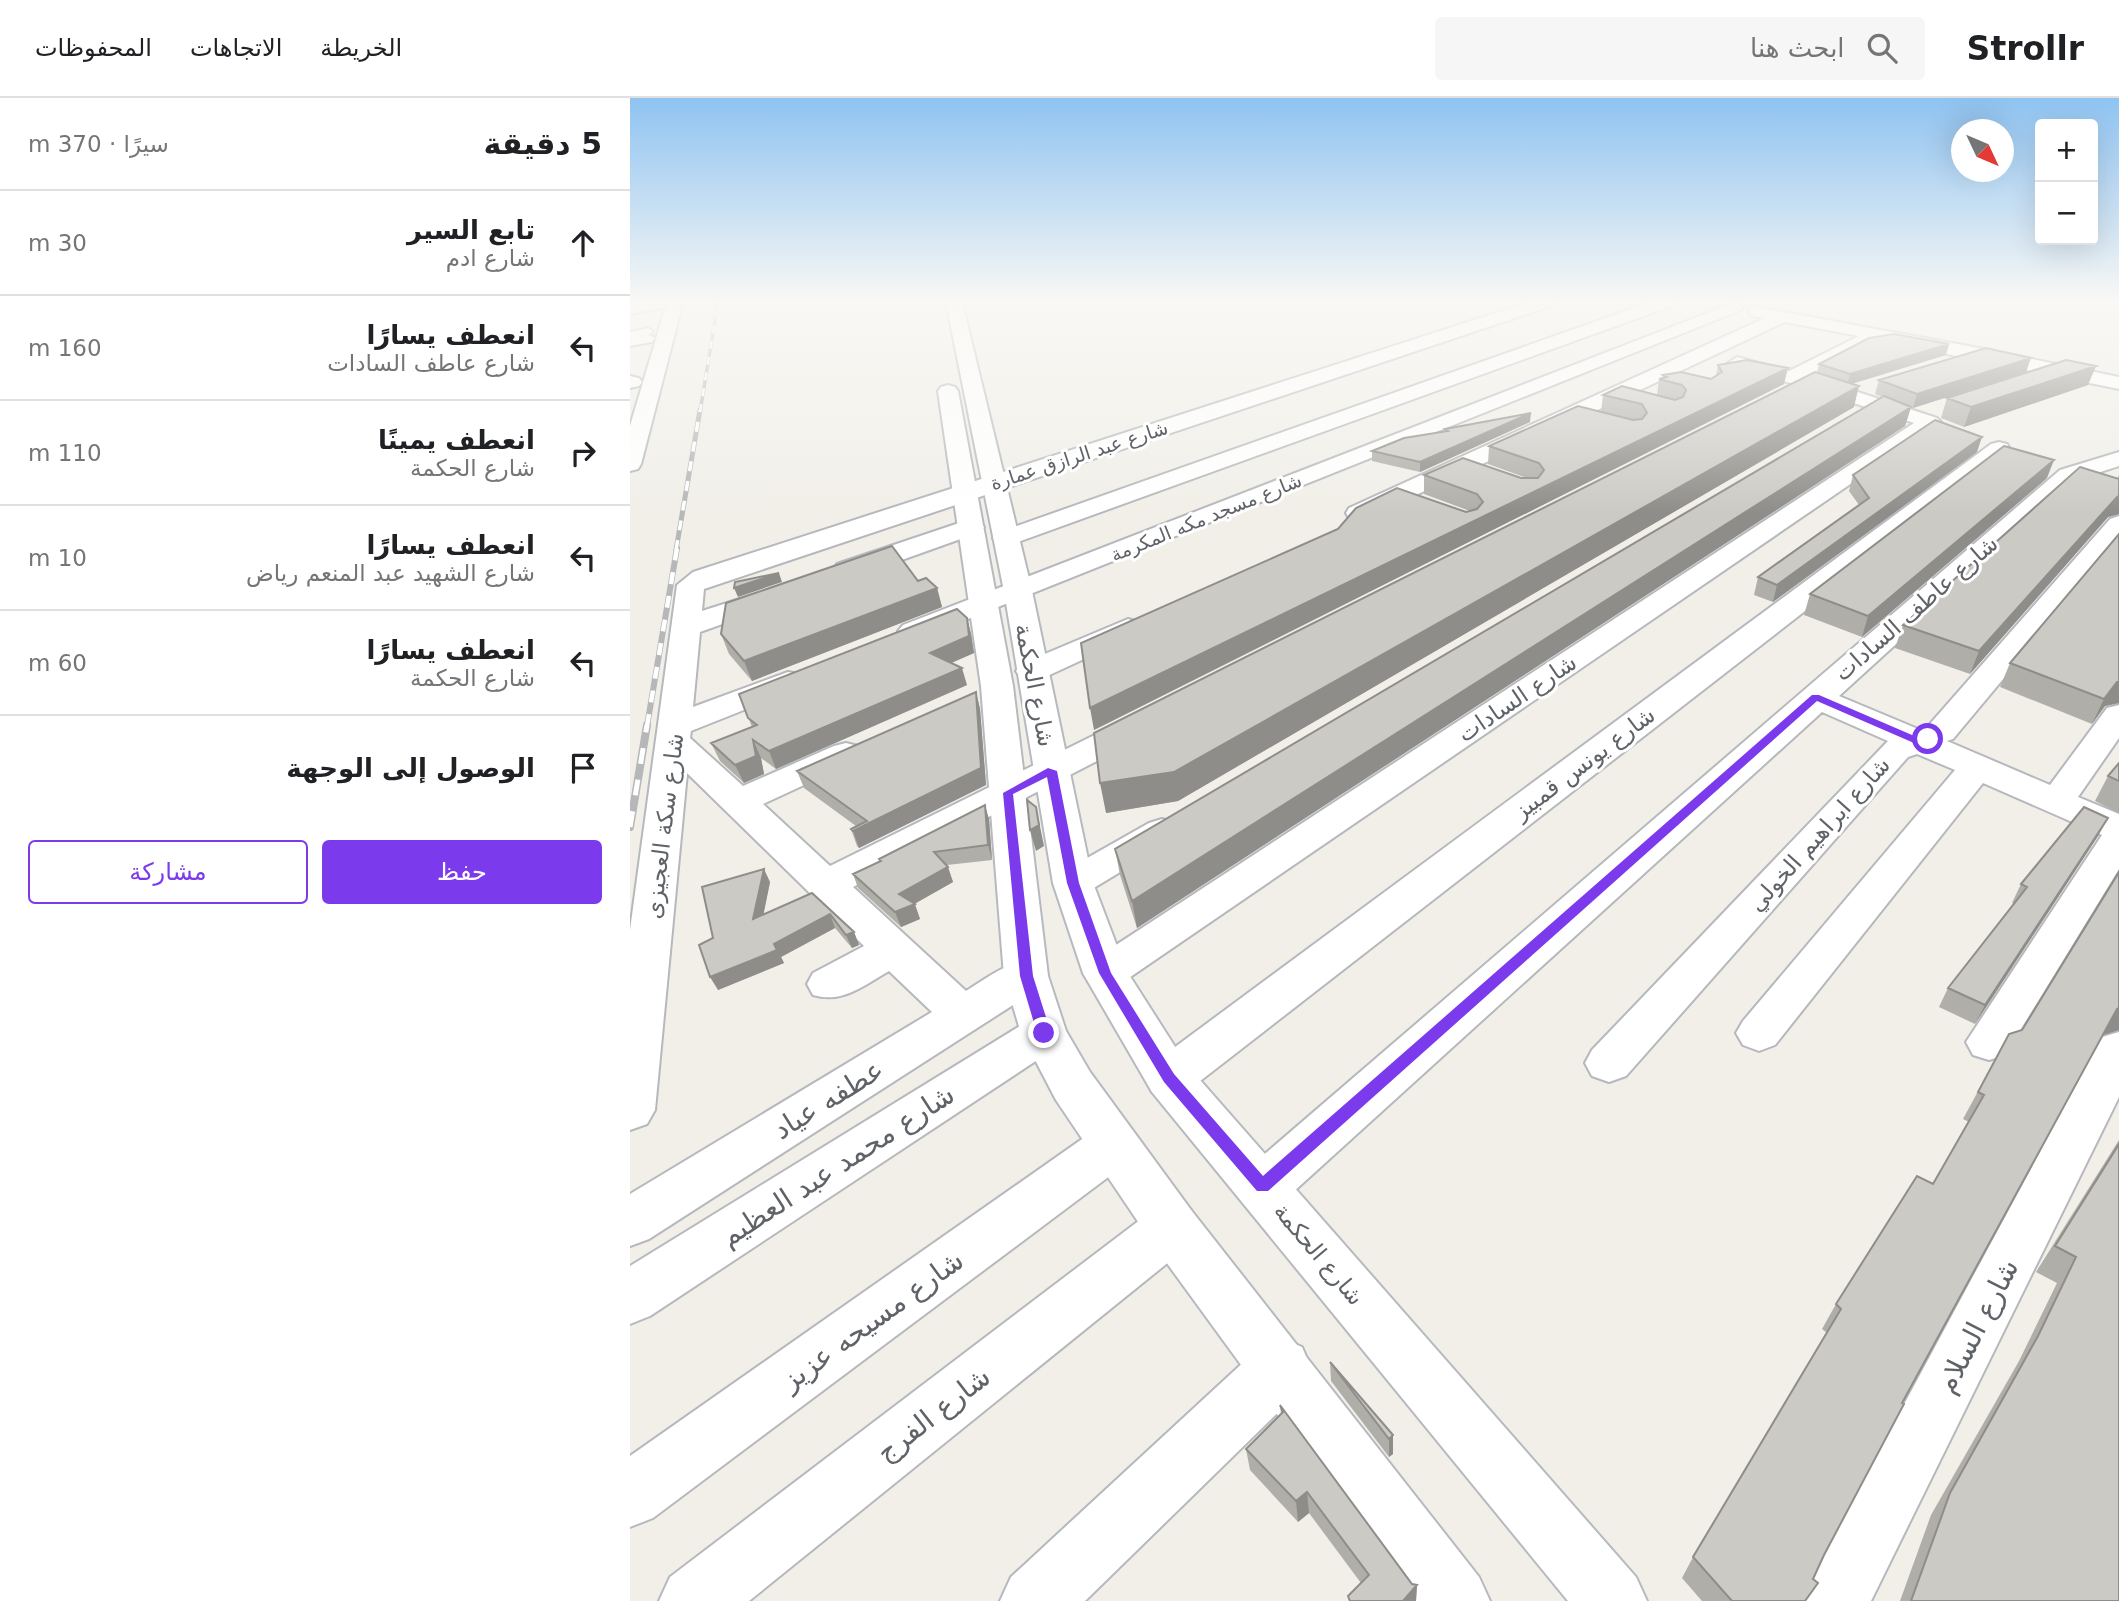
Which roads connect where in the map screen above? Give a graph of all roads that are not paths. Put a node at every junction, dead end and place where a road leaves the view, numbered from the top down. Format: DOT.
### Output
graph roads {
  1 [pos="643,372"];
  2 [pos="950,372"];
  3 [pos="964,372"];
  4 [pos="1335,372"];
  5 [pos="1387,372"];
  6 [pos="1436,372"];
  7 [pos="1557,372"];
  8 [pos="1663,372"];
  9 [pos="1754,372"];
  10 [pos="1814,372"];
  11 [pos="2054,372"];
  12 [pos="2070,372"];
  13 [pos="1390,373"];
  14 [pos="1659,374"];
  15 [pos="1314,379"];
  16 [pos="1683,380"];
  17 [pos="2021,383"];
  18 [pos="2119,383"];
  19 [pos="1793,385"];
  20 [pos="1346,390"];
  21 [pos="1618,393"];
  22 [pos="1876,395"];
  23 [pos="1262,396"];
  24 [pos="1645,400"];
  25 [pos="1296,407"];
  26 [pos="1574,413"];
  27 [pos="1207,414"];
  28 [pos="1608,423"];
  29 [pos="1843,425"];
  30 [pos="1238,426"];
  31 [pos="1150,432"];
  32 [pos="1185,445"];
  33 [pos="1999,449"];
  34 [pos="2119,459"];
  35 [pos="630,464"];
  36 [pos="1462,465"];
  37 [pos="1489,475"];
  38 [pos="1396,495"];
  39 [pos="1431,508"];
  40 [pos="984,509"];
  41 [pos="2119,524"];
  42 [pos="1341,526"];
  43 [pos="829,577"];
  44 [pos="691,585"];
  45 [pos="803,586"];
  46 [pos="1001,597"];
  47 [pos="1145,621"];
  48 [pos="686,627"];
  49 [pos="894,639"];
  50 [pos="804,674"];
  51 [pos="1000,684"];
  52 [pos="1815,697"];
  53 [pos="1161,714"];
  54 [pos="2119,715"];
  55 [pos="675,733"];
  56 [pos="874,741"];
  57 [pos="1918,741"];
  58 [pos="1977,767"];
  59 [pos="1051,771"];
  60 [pos="1008,793"];
  61 [pos="739,801"];
  62 [pos="2056,801"];
  63 [pos="1180,820"];
  64 [pos="2119,828"];
  65 [pos="2119,838"];
  66 [pos="1073,883"];
  67 [pos="827,884"];
  68 [pos="894,949"];
  69 [pos="1105,973"];
  70 [pos="1026,976"];
  71 [pos="829,984"];
  72 [pos="963,1015"];
  73 [pos="1759,1032"];
  74 [pos="1044,1033"];
  75 [pos="1989,1042"];
  76 [pos="2119,1051"];
  77 [pos="1609,1063"];
  78 [pos="1169,1078"];
  79 [pos="630,1110"];
  80 [pos="1113,1145"];
  81 [pos="1263,1187"];
  82 [pos="630,1222"];
  83 [pos="1172,1227"];
  84 [pos="630,1297"];
  85 [pos="1281,1368"];
  86 [pos="630,1495"];
  87 [pos="1446,1597"];
  88 [pos="694,1601"];
  89 [pos="1035,1601"];
  90 [pos="1612,1601"];
  91 [pos="1835,1601"];
  1 -- 35 [label="street"];
  2 -- 40 [label="street, شارع الحكمة"];
  3 -- 40 [label="street, شارع الحكمة"];
  4 -- 15 [label="street, شارع عبد الرازق عمارة"];
  5 -- 13 [label="street"];
  6 -- 40 [label="street"];
  7 -- 46 [label="street, شارع مسجد مكه المكرمة"];
  8 -- 14 [label="street"];
  9 -- 19 [label="street"];
  10 -- 19 [label="street"];
  11 -- 17 [label="street"];
  12 -- 18 [label="street"];
  14 -- 16 [label="street"];
  14 -- 21 [label="street"];
  15 -- 20 [label="street"];
  15 -- 23 [label="street, شارع عبد الرازق عمارة"];
  19 -- 22 [label="street"];
  21 -- 24 [label="street"];
  21 -- 26 [label="street"];
  22 -- 29 [label="street"];
  22 -- 69 [label="street, شارع السادات"];
  23 -- 25 [label="street"];
  23 -- 27 [label="street, شارع عبد الرازق عمارة"];
  26 -- 28 [label="street"];
  26 -- 36 [label="street"];
  27 -- 30 [label="street"];
  27 -- 31 [label="street, شارع عبد الرازق عمارة"];
  31 -- 32 [label="street"];
  31 -- 40 [label="street, شارع عبد الرازق عمارة"];
  33 -- 78 [label="street, شارع يونس قمبيز"];
  34 -- 52 [label="street, شارع عاطف السادات"];
  36 -- 37 [label="street"];
  36 -- 38 [label="street"];
  38 -- 39 [label="street"];
  38 -- 42 [label="street"];
  40 -- 43 [label="street"];
  40 -- 44 [label="street, شارع عبد الرازق عمارة"];
  40 -- 46 [label="street, شارع الحكمة"];
  41 -- 57 [label="street, شارع ابراهيم الخولي"];
  44 -- 48 [label="street, شارع سكة العجيزى"];
  45 -- 48 [label="street"];
  46 -- 49 [label="street, شارع مسجد مكه المكرمة"];
  46 -- 51 [label="street, شارع الحكمة"];
  47 -- 51 [label="street"];
  48 -- 55 [label="street, شارع سكة العجيزى"];
  50 -- 55 [label="street"];
  51 -- 59 [label="street, شارع الحكمة"];
  51 -- 60 [label="street, شارع الحكمة"];
  52 -- 57 [label="street"];
  52 -- 81 [label="street, شارع عاطف السادات"];
  53 -- 59 [label="street"];
  54 -- 62 [label="street"];
  55 -- 61 [label="street"];
  55 -- 79 [label="street, شارع سكة العجيزى"];
  56 -- 61 [label="street"];
  57 -- 58 [label="street"];
  57 -- 77 [label="street, شارع ابراهيم الخولي"];
  58 -- 62 [label="street"];
  58 -- 73 [label="street"];
  59 -- 60 [label="street"];
  59 -- 66 [label="street, شارع الحكمة"];
  60 -- 67 [label="street"];
  60 -- 70 [label="street, شارع الحكمة"];
  61 -- 67 [label="street"];
  62 -- 64 [label="street"];
  63 -- 66 [label="street"];
  65 -- 75 [label="street"];
  66 -- 69 [label="street, شارع الحكمة"];
  67 -- 68 [label="street"];
  68 -- 71 [label="street"];
  68 -- 72 [label="street"];
  69 -- 78 [label="street, شارع الحكمة"];
  70 -- 72 [label="street, عطفه عياد"];
  70 -- 74 [label="street, شارع الحكمة"];
  72 -- 82 [label="street, عطفه عياد"];
  74 -- 80 [label="street, شارع الحكمة"];
  74 -- 84 [label="street, شارع محمد عبد العظيم"];
  76 -- 91 [label="street, شارع السلام"];
  78 -- 81 [label="street, شارع الحكمة"];
  80 -- 83 [label="street, شارع الحكمة"];
  80 -- 86 [label="street, شارع مسيحه عزيز"];
  81 -- 90 [label="street, شارع الحكمة"];
  83 -- 85 [label="street, شارع الحكمة"];
  83 -- 88 [label="street, شارع الفرج"];
  85 -- 87 [label="street, شارع الحكمة"];
  85 -- 89 [label="street"];
}
